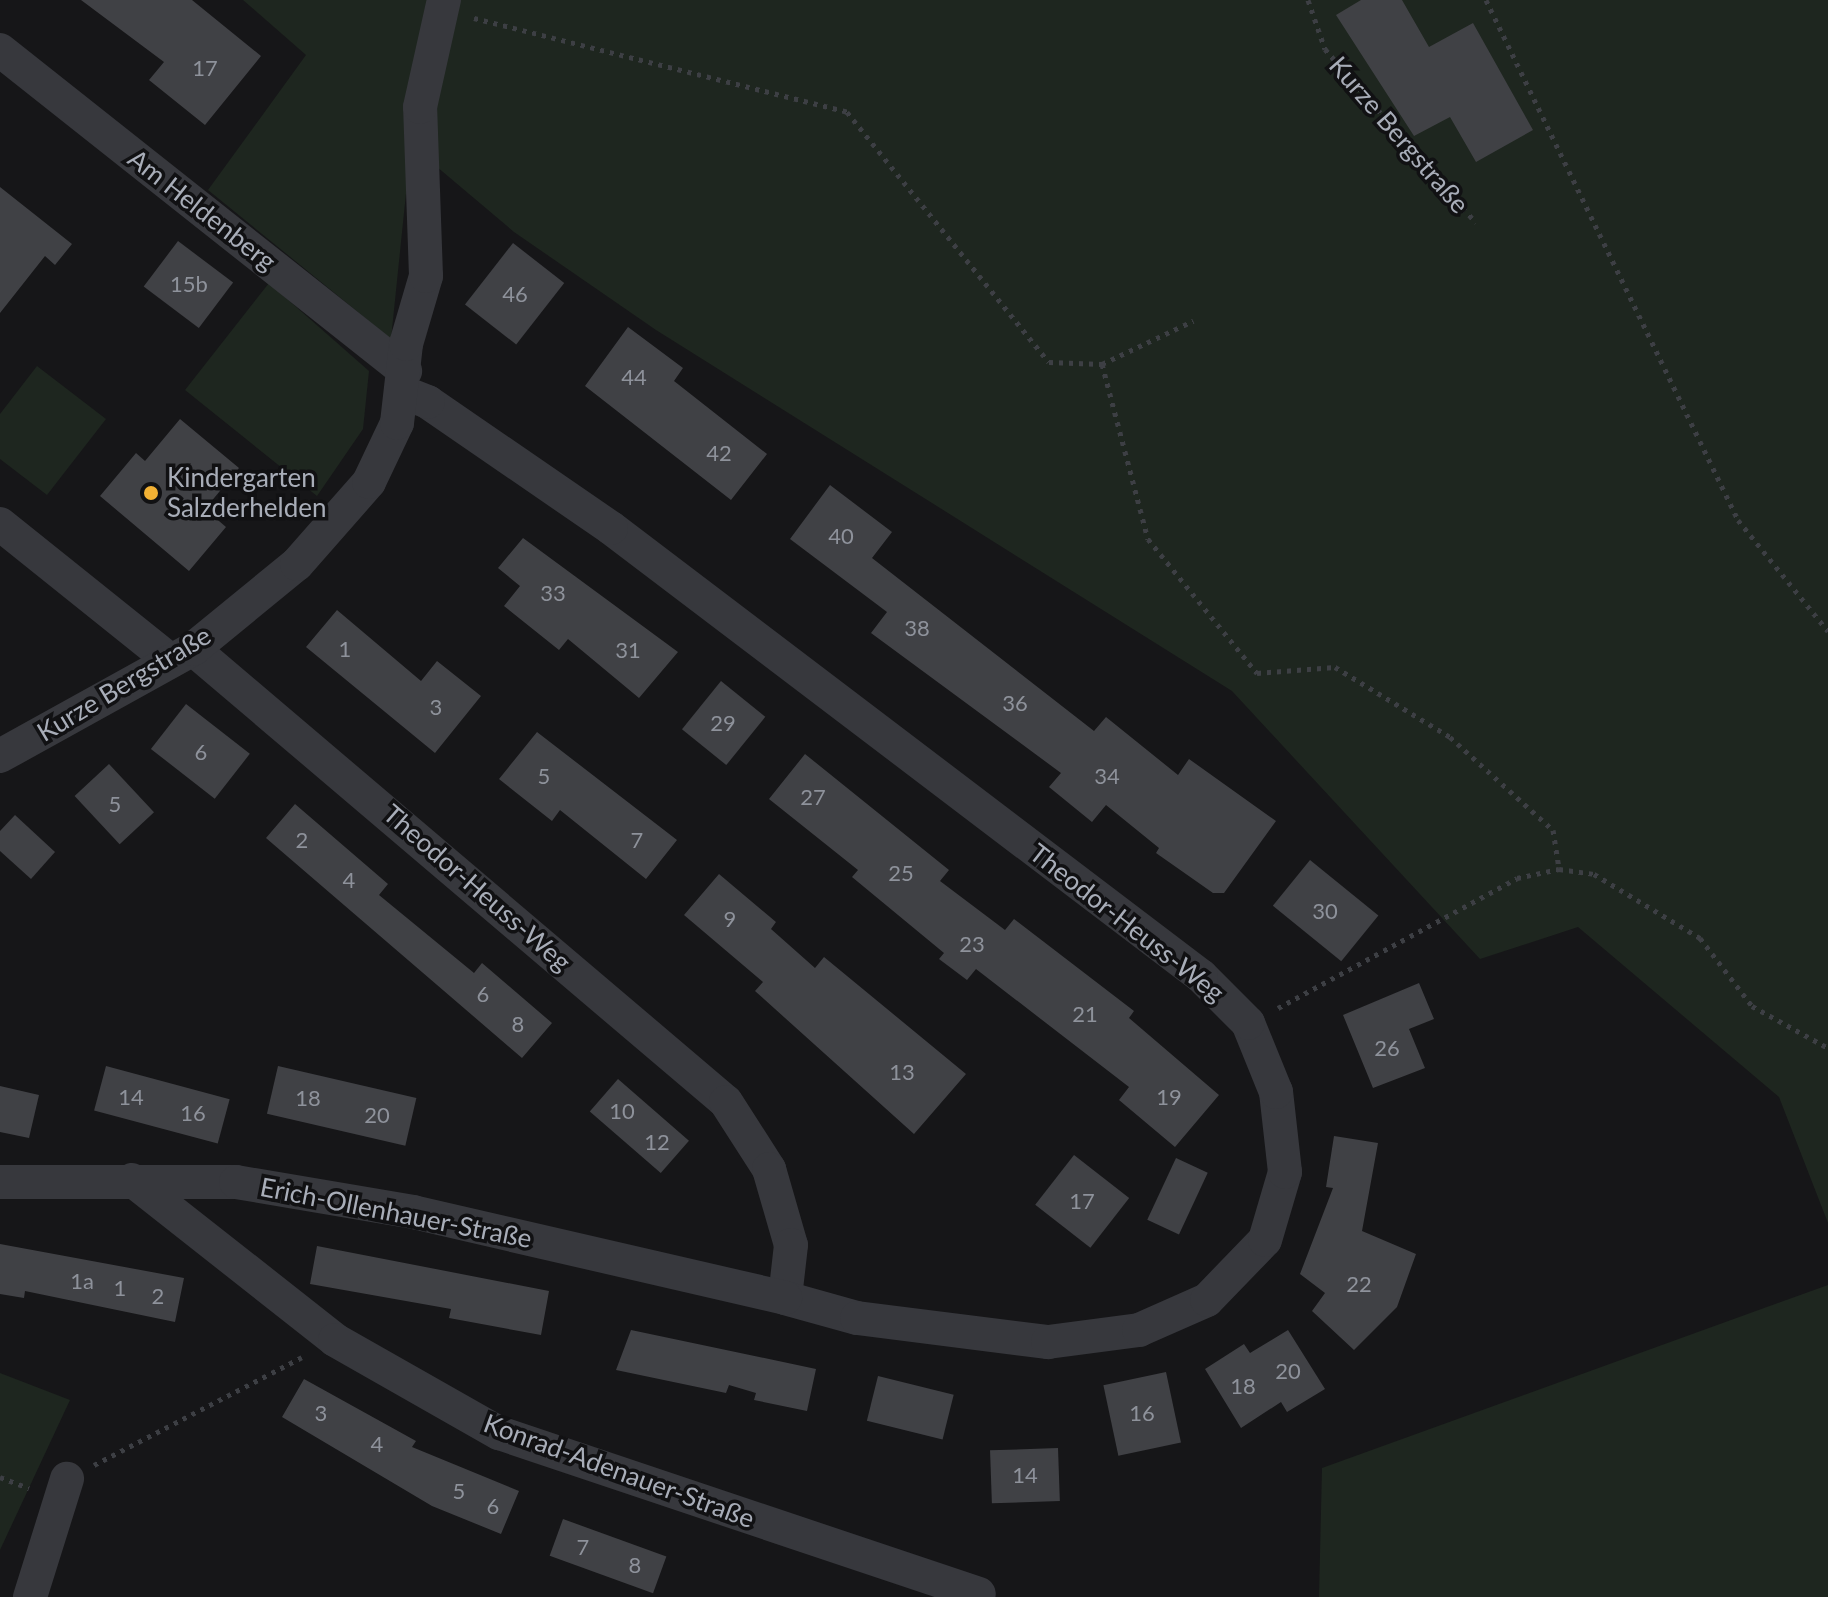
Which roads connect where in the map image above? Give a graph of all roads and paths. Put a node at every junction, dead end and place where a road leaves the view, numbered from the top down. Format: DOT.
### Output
graph roads {
  1 [pos="1308,0"];
  2 [pos="1486,0"];
  3 [pos="441,4"];
  4 [pos="0,50"];
  5 [pos="1476,223"];
  6 [pos="1193,321"];
  7 [pos="1102,364"];
  8 [pos="403,381"];
  9 [pos="0,524"];
  10 [pos="1828,631"];
  11 [pos="182,655"];
  12 [pos="0,756"];
  13 [pos="1559,869"];
  14 [pos="1248,1023"];
  15 [pos="1828,1048"];
  16 [pos="132,1180"];
  17 [pos="0,1182"];
  18 [pos="785,1298"];
  19 [pos="335,1340"];
  20 [pos="67,1479"];
  21 [pos="979,1594"];
  22 [pos="30,1597"];
  1 -- 5 [label="path, Kurze Bergstraße"];
  2 -- 10 [label="path"];
  3 -- 7 [label="path"];
  3 -- 8 [label="street, Kurze Bergstraße"];
  4 -- 8 [label="street, Am Heldenberg"];
  6 -- 7 [label="path"];
  7 -- 13 [label="path"];
  8 -- 11 [label="street, Kurze Bergstraße"];
  8 -- 14 [label="street, Theodor-Heuss-Weg"];
  9 -- 11 [label="street"];
  11 -- 12 [label="street, Kurze Bergstraße"];
  11 -- 18 [label="street, Theodor-Heuss-Weg"];
  13 -- 14 [label="path"];
  13 -- 15 [label="path"];
  14 -- 18 [label="street, Theodor-Heuss-Weg"];
  16 -- 17 [label="street, Erich-Ollenhauer-Straße"];
  16 -- 18 [label="street, Erich-Ollenhauer-Straße"];
  16 -- 19 [label="street, Konrad-Adenauer-Straße"];
  19 -- 20 [label="path"];
  19 -- 21 [label="street, Konrad-Adenauer-Straße"];
  20 -- 22 [label="street"];
}
